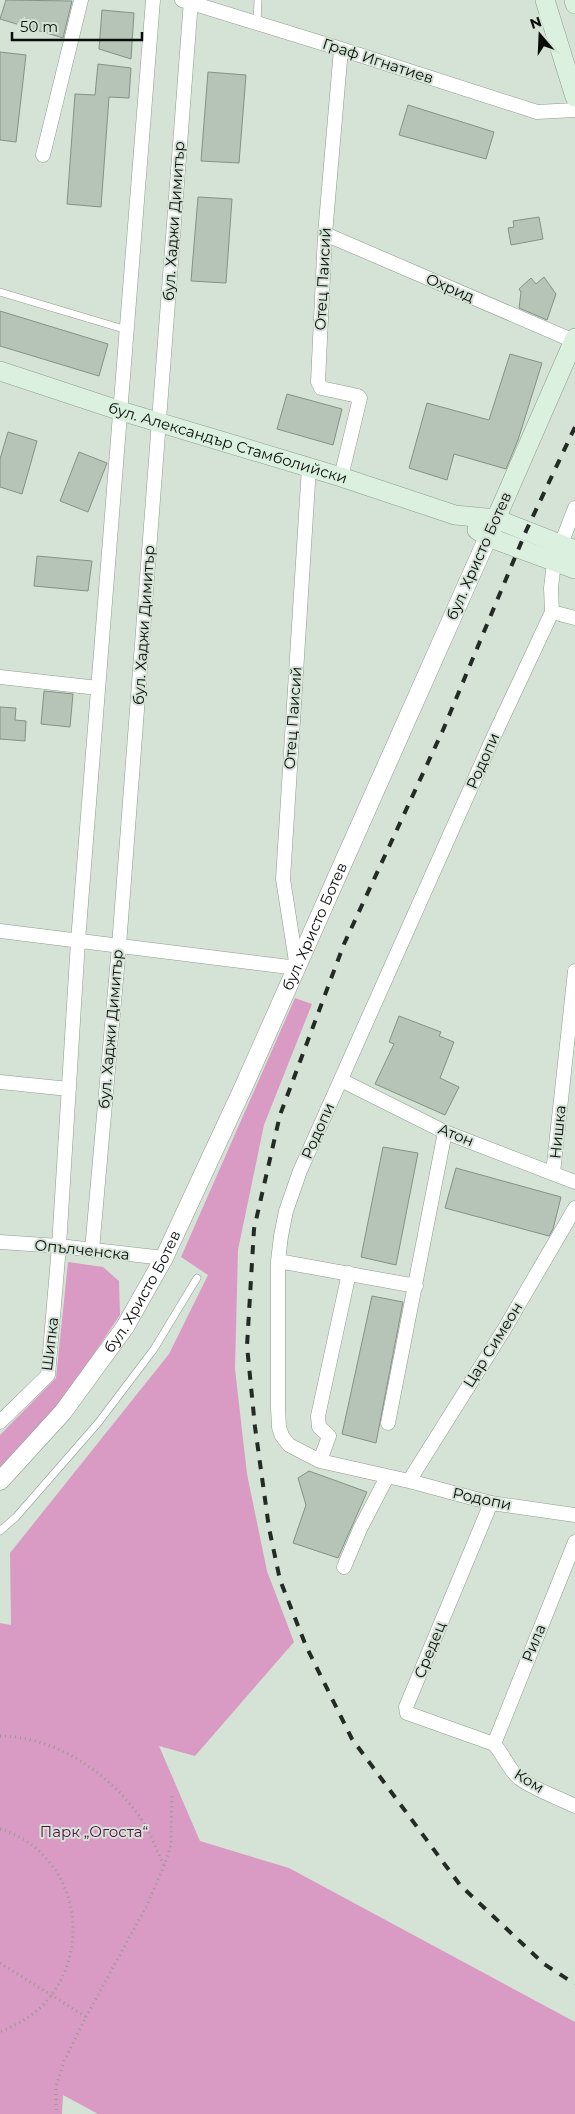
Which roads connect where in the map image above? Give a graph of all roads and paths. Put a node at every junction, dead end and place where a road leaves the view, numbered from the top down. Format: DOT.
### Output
graph roads {
  1 [pos="81,0"];
  2 [pos="153,0"];
  3 [pos="258,0"];
  4 [pos="545,0"];
  5 [pos="574,0"];
  6 [pos="187,1"];
  7 [pos="575,4"];
  8 [pos="257,23"];
  9 [pos="341,49"];
  10 [pos="575,97"];
  11 [pos="575,110"];
  12 [pos="43,154"];
  13 [pos="325,234"];
  14 [pos="0,292"];
  15 [pos="127,330"];
  16 [pos="574,340"];
  17 [pos="0,371"];
  18 [pos="121,411"];
  19 [pos="159,422"];
  20 [pos="309,467"];
  21 [pos="341,477"];
  22 [pos="575,508"];
  23 [pos="455,515"];
  24 [pos="496,519"];
  25 [pos="488,537"];
  26 [pos="563,552"];
  27 [pos="575,569"];
  28 [pos="552,612"];
  29 [pos="575,618"];
  30 [pos="0,677"];
  31 [pos="98,688"];
  32 [pos="0,931"];
  33 [pos="78,941"];
  34 [pos="119,946"];
  35 [pos="297,968"];
  36 [pos="575,971"];
  37 [pos="341,1080"];
  38 [pos="0,1082"];
  39 [pos="69,1089"];
  40 [pos="445,1132"];
  41 [pos="554,1173"];
  42 [pos="575,1182"];
  43 [pos="575,1208"];
  44 [pos="0,1242"];
  45 [pos="59,1246"];
  46 [pos="92,1250"];
  47 [pos="164,1258"];
  48 [pos="278,1261"];
  49 [pos="349,1273"];
  50 [pos="196,1278"];
  51 [pos="416,1286"];
  52 [pos="0,1422"];
  53 [pos="388,1423"];
  54 [pos="320,1461"];
  55 [pos="387,1477"];
  56 [pos="0,1481"];
  57 [pos="409,1481"];
  58 [pos="490,1503"];
  59 [pos="575,1515"];
  60 [pos="0,1531"];
  61 [pos="575,1542"];
  62 [pos="344,1567"];
  63 [pos="0,1736"];
  64 [pos="494,1744"];
  65 [pos="172,1793"];
  66 [pos="575,1806"];
  67 [pos="0,1829"];
  68 [pos="164,1866"];
  69 [pos="0,1963"];
  70 [pos="51,1995"];
  71 [pos="86,2017"];
  72 [pos="0,2032"];
  73 [pos="56,2114"];
  1 -- 12 [label="street"];
  2 -- 15 [label="street"];
  3 -- 8 [label="lane"];
  4 -- 10 [label="main road"];
  5 -- 7 [label="main road"];
  6 -- 8 [label="street, Граф Игнатиев"];
  6 -- 19 [label="street, бул. Хаджи Димитър"];
  8 -- 9 [label="street, Граф Игнатиев"];
  9 -- 11 [label="street, Граф Игнатиев"];
  9 -- 13 [label="street, Отец Паисий"];
  13 -- 16 [label="street, Охрид"];
  13 -- 21 [label="street, Отец Паисий"];
  14 -- 15 [label="lane"];
  15 -- 18 [label="street"];
  16 -- 24 [label="main road, бул. Христо Ботев"];
  17 -- 18 [label="main road, бул. Александър Стамболийски"];
  18 -- 19 [label="main road, бул. Александър Стамболийски"];
  18 -- 31 [label="street"];
  19 -- 20 [label="main road, бул. Александър Стамболийски"];
  19 -- 34 [label="street, бул. Хаджи Димитър"];
  20 -- 21 [label="main road, бул. Александър Стамболийски"];
  20 -- 35 [label="street, Отец Паисий"];
  21 -- 23 [label="main road, бул. Александър Стамболийски"];
  22 -- 26 [label="street, Родопи"];
  23 -- 24 [label="main road, бул. Александър Стамболийски"];
  23 -- 25 [label="main road, бул. Александър Стамболийски"];
  24 -- 25 [label="main road, бул. Христо Ботев"];
  24 -- 26 [label="main road, бул. Александър Стамболийски"];
  25 -- 26 [label="main road, бул. Александър Стамболийски"];
  25 -- 35 [label="street, бул. Христо Ботев"];
  26 -- 27 [label="main road, бул. Александър Стамболийски"];
  26 -- 28 [label="street, Родопи"];
  28 -- 29 [label="street"];
  28 -- 37 [label="street, Родопи"];
  30 -- 31 [label="street"];
  31 -- 33 [label="street"];
  32 -- 33 [label="street"];
  33 -- 34 [label="street"];
  33 -- 39 [label="street"];
  34 -- 35 [label="street"];
  34 -- 46 [label="street, бул. Хаджи Димитър"];
  35 -- 47 [label="street, бул. Христо Ботев"];
  36 -- 41 [label="street, Нишка"];
  37 -- 40 [label="street, Атон"];
  37 -- 48 [label="street, Родопи"];
  38 -- 39 [label="street"];
  39 -- 45 [label="street"];
  40 -- 41 [label="street, Атон"];
  40 -- 51 [label="street"];
  41 -- 42 [label="street, Атон"];
  43 -- 57 [label="street, Цар Симеон"];
  44 -- 45 [label="street, Опълченска"];
  45 -- 46 [label="street, Опълченска"];
  45 -- 52 [label="street, Шипка"];
  46 -- 47 [label="street, Опълченска"];
  47 -- 56 [label="street, бул. Христо Ботев"];
  48 -- 49 [label="street"];
  48 -- 54 [label="street, Родопи"];
  49 -- 51 [label="street"];
  49 -- 54 [label="street"];
  50 -- 60 [label="lane"];
  51 -- 53 [label="street"];
  54 -- 55 [label="street, Родопи"];
  55 -- 57 [label="street, Родопи"];
  55 -- 62 [label="street"];
  57 -- 58 [label="street, Родопи"];
  58 -- 59 [label="street, Родопи"];
  58 -- 64 [label="street, Средец"];
  61 -- 64 [label="street, Рила"];
  63 -- 68 [label="path"];
  64 -- 66 [label="street, Ком"];
  65 -- 68 [label="path"];
  67 -- 70 [label="path"];
  68 -- 71 [label="path"];
  69 -- 70 [label="path"];
  70 -- 71 [label="path"];
  70 -- 72 [label="path"];
  71 -- 73 [label="path"];
}
